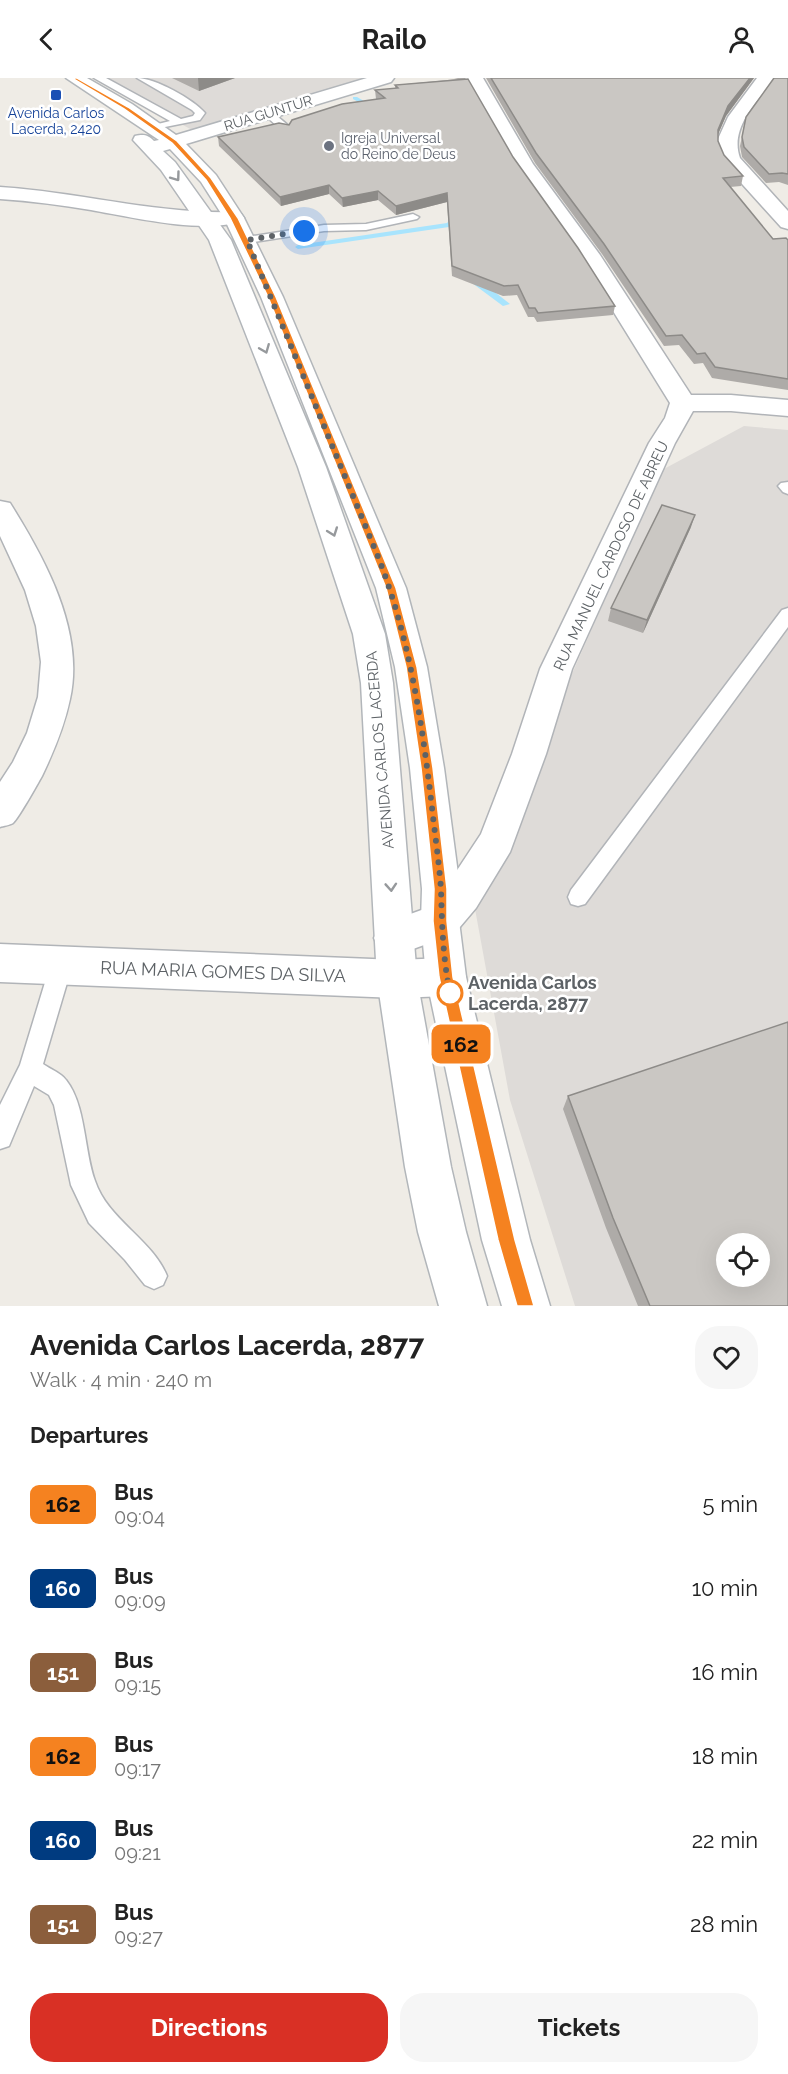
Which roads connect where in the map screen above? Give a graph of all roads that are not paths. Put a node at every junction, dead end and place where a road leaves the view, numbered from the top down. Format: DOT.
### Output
graph roads {
  1 [pos="48,78"];
  2 [pos="75,78"];
  3 [pos="99,78"];
  4 [pos="142,78"];
  5 [pos="385,78"];
  6 [pos="474,78"];
  7 [pos="766,78"];
  8 [pos="268,113"];
  9 [pos="286,129"];
  10 [pos="164,135"];
  11 [pos="785,191"];
  12 [pos="0,194"];
  13 [pos="763,196"];
  14 [pos="413,217"];
  15 [pos="788,223"];
  16 [pos="229,226"];
  17 [pos="683,403"];
  18 [pos="788,408"];
  19 [pos="0,510"];
  20 [pos="788,614"];
  21 [pos="0,812"];
  22 [pos="579,897"];
  23 [pos="440,921"];
  24 [pos="394,938"];
  25 [pos="0,963"];
  26 [pos="61,966"];
  27 [pos="446,977"];
  28 [pos="397,979"];
  29 [pos="30,1069"];
  30 [pos="0,1137"];
  31 [pos="154,1276"];
  32 [pos="463,1306"];
  33 [pos="526,1306"];
  1 -- 10 [label="main road, AVENIDA CARLOS LACERDA"];
  2 -- 10 [label="main road, AVENIDA CARLOS LACERDA"];
  3 -- 10 [label="lane"];
  4 -- 10 [label="lane"];
  5 -- 8 [label="main road, RUA GUNTUR"];
  6 -- 17 [label="main road"];
  7 -- 13 [label="main road"];
  8 -- 9 [label="lane"];
  8 -- 10 [label="main road, RUA GUNTUR"];
  10 -- 16 [label="main road, AVENIDA CARLOS LACERDA"];
  11 -- 13 [label="main road"];
  12 -- 16 [label="main road"];
  13 -- 15 [label="main road"];
  14 -- 16 [label="lane"];
  16 -- 23 [label="main road, AVENIDA CARLOS LACERDA"];
  16 -- 24 [label="main road, AVENIDA CARLOS LACERDA, one-way"];
  17 -- 18 [label="main road"];
  17 -- 23 [label="main road, RUA MANUEL CARDOSO DE ABREU"];
  19 -- 21 [label="main road"];
  20 -- 22 [label="lane"];
  23 -- 24 [label="main road, RUA MANUEL CARDOSO DE ABREU"];
  23 -- 27 [label="main road, AVENIDA CARLOS LACERDA"];
  24 -- 28 [label="main road, AVENIDA CARLOS LACERDA"];
  25 -- 26 [label="main road, RUA MARIA GOMES DA SILVA"];
  26 -- 28 [label="main road, RUA MARIA GOMES DA SILVA"];
  26 -- 29 [label="lane"];
  27 -- 28 [label="main road, RUA MARIA GOMES DA SILVA"];
  27 -- 33 [label="main road, AVENIDA CARLOS LACERDA"];
  28 -- 32 [label="main road, AVENIDA CARLOS LACERDA"];
  29 -- 30 [label="lane"];
  29 -- 31 [label="lane"];
}
